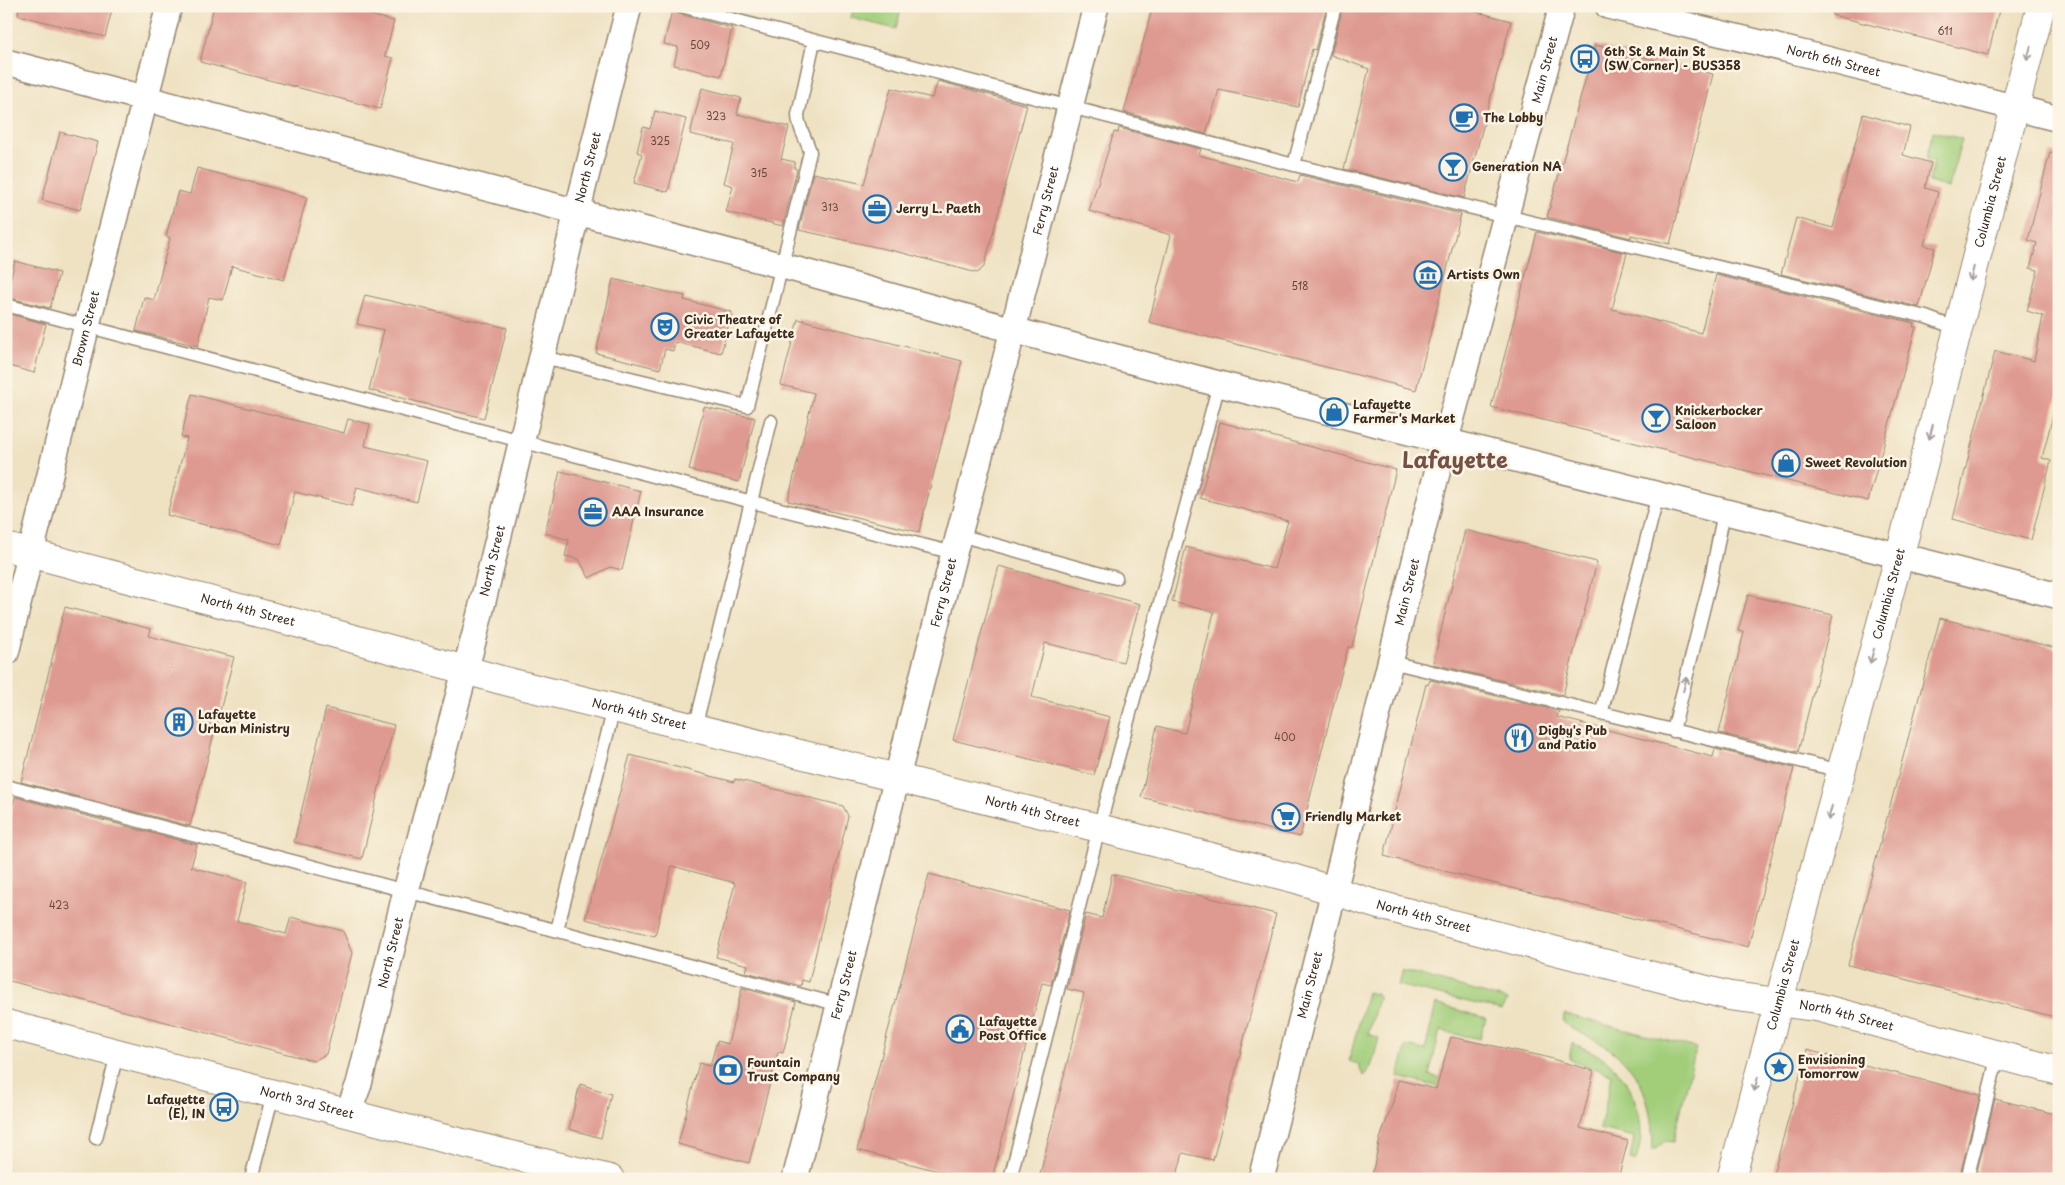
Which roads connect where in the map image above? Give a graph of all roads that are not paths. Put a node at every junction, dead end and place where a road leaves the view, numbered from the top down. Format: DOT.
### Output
graph roads {
  1 [pos="168,6"];
  2 [pos="630,6"];
  3 [pos="681,6"];
  4 [pos="1096,6"];
  5 [pos="1335,6"];
  6 [pos="1562,6"];
  7 [pos="1608,6"];
  8 [pos="2041,6"];
  9 [pos="814,40"];
  10 [pos="6,62"];
  11 [pos="146,97"];
  12 [pos="1070,107"];
  13 [pos="2015,109"];
  14 [pos="2059,119"];
  15 [pos="1294,166"];
  16 [pos="577,212"];
  17 [pos="1505,215"];
  18 [pos="783,266"];
  19 [pos="6,304"];
  20 [pos="87,325"];
  21 [pos="1013,330"];
  22 [pos="1958,330"];
  23 [pos="542,357"];
  24 [pos="1219,384"];
  25 [pos="771,421"];
  26 [pos="523,441"];
  27 [pos="1446,442"];
  28 [pos="1658,495"];
  29 [pos="752,502"];
  30 [pos="1724,512"];
  31 [pos="956,544"];
  32 [pos="19,550"];
  33 [pos="1899,557"];
  34 [pos="1116,578"];
  35 [pos="2059,596"];
  36 [pos="6,654"];
  37 [pos="1391,662"];
  38 [pos="465,671"];
  39 [pos="614,708"];
  40 [pos="1601,714"];
  41 [pos="695,728"];
  42 [pos="1673,731"];
  43 [pos="1841,771"];
  44 [pos="896,777"];
  45 [pos="6,786"];
  46 [pos="1099,828"];
  47 [pos="406,891"];
  48 [pos="1334,891"];
  49 [pos="557,930"];
  50 [pos="840,1004"];
  51 [pos="1778,1004"];
  52 [pos="6,1024"];
  53 [pos="117,1054"];
  54 [pos="1998,1055"];
  55 [pos="2059,1071"];
  56 [pos="273,1094"];
  57 [pos="348,1113"];
  58 [pos="96,1138"];
  59 [pos="252,1175"];
  60 [pos="608,1179"];
  61 [pos="795,1179"];
  62 [pos="1010,1179"];
  63 [pos="1261,1179"];
  64 [pos="1731,1179"];
  65 [pos="1967,1179"];
  1 -- 11 [label="street, Brown Street"];
  2 -- 16 [label="street, North Street"];
  3 -- 9 [label="lane"];
  4 -- 12 [label="street, Ferry Street"];
  5 -- 15 [label="lane"];
  6 -- 17 [label="street, Main Street"];
  7 -- 13 [label="street, North 6th Street"];
  8 -- 13 [label="street, Columbia Street, one-way"];
  9 -- 12 [label="lane"];
  9 -- 18 [label="lane"];
  10 -- 11 [label="street"];
  11 -- 16 [label="street"];
  11 -- 20 [label="street, Brown Street"];
  12 -- 15 [label="lane"];
  12 -- 21 [label="street, Ferry Street"];
  13 -- 14 [label="street, North 6th Street"];
  13 -- 22 [label="street, Columbia Street, one-way"];
  15 -- 17 [label="lane"];
  16 -- 18 [label="street"];
  16 -- 23 [label="street, North Street"];
  17 -- 22 [label="lane"];
  17 -- 27 [label="street, Main Street"];
  18 -- 21 [label="street"];
  18 -- 23 [label="lane"];
  19 -- 20 [label="lane"];
  20 -- 26 [label="lane"];
  20 -- 32 [label="street, Brown Street"];
  21 -- 24 [label="street"];
  21 -- 31 [label="street, Ferry Street"];
  22 -- 33 [label="street, Columbia Street, one-way"];
  23 -- 26 [label="street, North Street"];
  24 -- 27 [label="street"];
  24 -- 46 [label="lane"];
  25 -- 29 [label="lane"];
  26 -- 29 [label="lane"];
  26 -- 38 [label="street, North Street"];
  27 -- 28 [label="street"];
  27 -- 37 [label="street, Main Street"];
  28 -- 30 [label="street"];
  28 -- 40 [label="lane"];
  29 -- 31 [label="lane"];
  29 -- 41 [label="lane"];
  30 -- 33 [label="street"];
  42 -- 30 [label="lane, one-way"];
  31 -- 34 [label="lane"];
  31 -- 44 [label="street, Ferry Street"];
  32 -- 36 [label="street, Brown Street"];
  32 -- 38 [label="street, North 4th Street"];
  33 -- 35 [label="street"];
  33 -- 43 [label="street, Columbia Street, one-way"];
  37 -- 40 [label="lane"];
  37 -- 48 [label="street, Main Street"];
  38 -- 39 [label="street, North 4th Street"];
  38 -- 47 [label="street, North Street"];
  39 -- 41 [label="street, North 4th Street"];
  39 -- 49 [label="lane"];
  40 -- 42 [label="lane"];
  41 -- 44 [label="street, North 4th Street"];
  42 -- 43 [label="lane"];
  43 -- 51 [label="street, Columbia Street, one-way"];
  44 -- 46 [label="street, North 4th Street"];
  44 -- 50 [label="street, Ferry Street"];
  45 -- 47 [label="lane"];
  46 -- 48 [label="street, North 4th Street"];
  46 -- 62 [label="lane"];
  47 -- 49 [label="lane"];
  47 -- 57 [label="street, North Street"];
  48 -- 51 [label="street, North 4th Street"];
  48 -- 63 [label="street, Main Street"];
  49 -- 50 [label="lane"];
  50 -- 61 [label="street, Ferry Street"];
  51 -- 54 [label="street, North 4th Street"];
  51 -- 64 [label="street, Columbia Street, one-way"];
  52 -- 53 [label="street, North 3rd Street"];
  53 -- 56 [label="street, North 3rd Street"];
  53 -- 58 [label="lane"];
  54 -- 55 [label="street, North 4th Street"];
  54 -- 65 [label="lane"];
  56 -- 57 [label="street, North 3rd Street"];
  56 -- 59 [label="lane"];
  57 -- 60 [label="street, North 3rd Street"];
}
